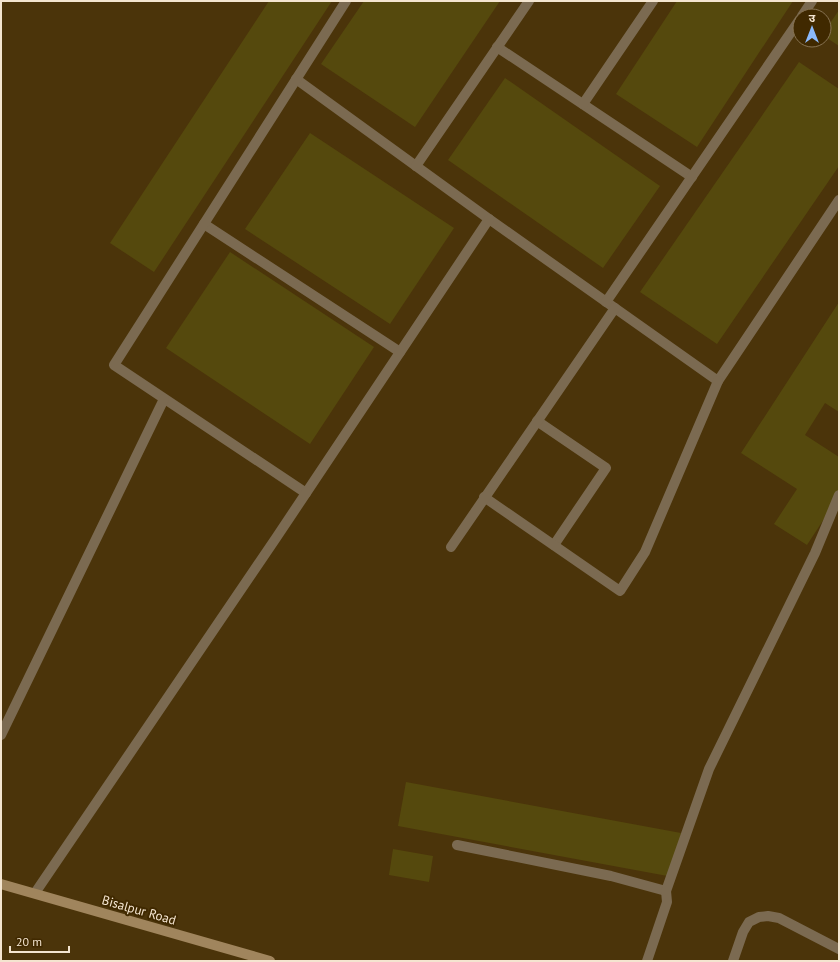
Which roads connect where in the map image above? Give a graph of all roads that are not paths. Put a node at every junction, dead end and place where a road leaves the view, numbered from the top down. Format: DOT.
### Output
graph roads {
  1 [pos="346,1"];
  2 [pos="529,1"];
  3 [pos="652,1"];
  4 [pos="792,31"];
  5 [pos="497,47"];
  6 [pos="296,79"];
  7 [pos="583,104"];
  8 [pos="416,166"];
  9 [pos="692,177"];
  10 [pos="839,200"];
  11 [pos="489,220"];
  12 [pos="204,224"];
  13 [pos="610,305"];
  14 [pos="400,352"];
  15 [pos="718,381"];
  16 [pos="164,399"];
  17 [pos="537,421"];
  18 [pos="306,493"];
  19 [pos="839,495"];
  20 [pos="484,497"];
  21 [pos="554,545"];
  22 [pos="450,547"];
  23 [pos="1,735"];
  24 [pos="457,845"];
  25 [pos="1,884"];
  26 [pos="666,891"];
  27 [pos="35,893"];
  28 [pos="839,949"];
  29 [pos="247,958"];
  30 [pos="270,961"];
  31 [pos="647,961"];
  32 [pos="733,961"];
  1 -- 6 [label="street"];
  2 -- 5 [label="street"];
  3 -- 7 [label="street"];
  4 -- 9 [label="street"];
  5 -- 7 [label="street"];
  5 -- 8 [label="street"];
  6 -- 8 [label="street"];
  6 -- 12 [label="street"];
  7 -- 9 [label="street"];
  8 -- 11 [label="street"];
  9 -- 13 [label="street"];
  10 -- 15 [label="street"];
  11 -- 13 [label="street"];
  11 -- 14 [label="street"];
  12 -- 14 [label="street"];
  12 -- 16 [label="street"];
  13 -- 15 [label="street"];
  13 -- 17 [label="street"];
  14 -- 18 [label="street"];
  15 -- 21 [label="street"];
  16 -- 18 [label="street"];
  16 -- 23 [label="street"];
  17 -- 20 [label="street"];
  17 -- 21 [label="street"];
  18 -- 27 [label="street"];
  19 -- 26 [label="street"];
  20 -- 21 [label="street"];
  20 -- 22 [label="street"];
  24 -- 26 [label="street"];
  25 -- 27 [label="main road, Bisalpur Road"];
  26 -- 31 [label="street"];
  27 -- 29 [label="main road, Bisalpur Road"];
  28 -- 32 [label="street"];
  29 -- 30 [label="main road, Bisalpur Road"];
}
